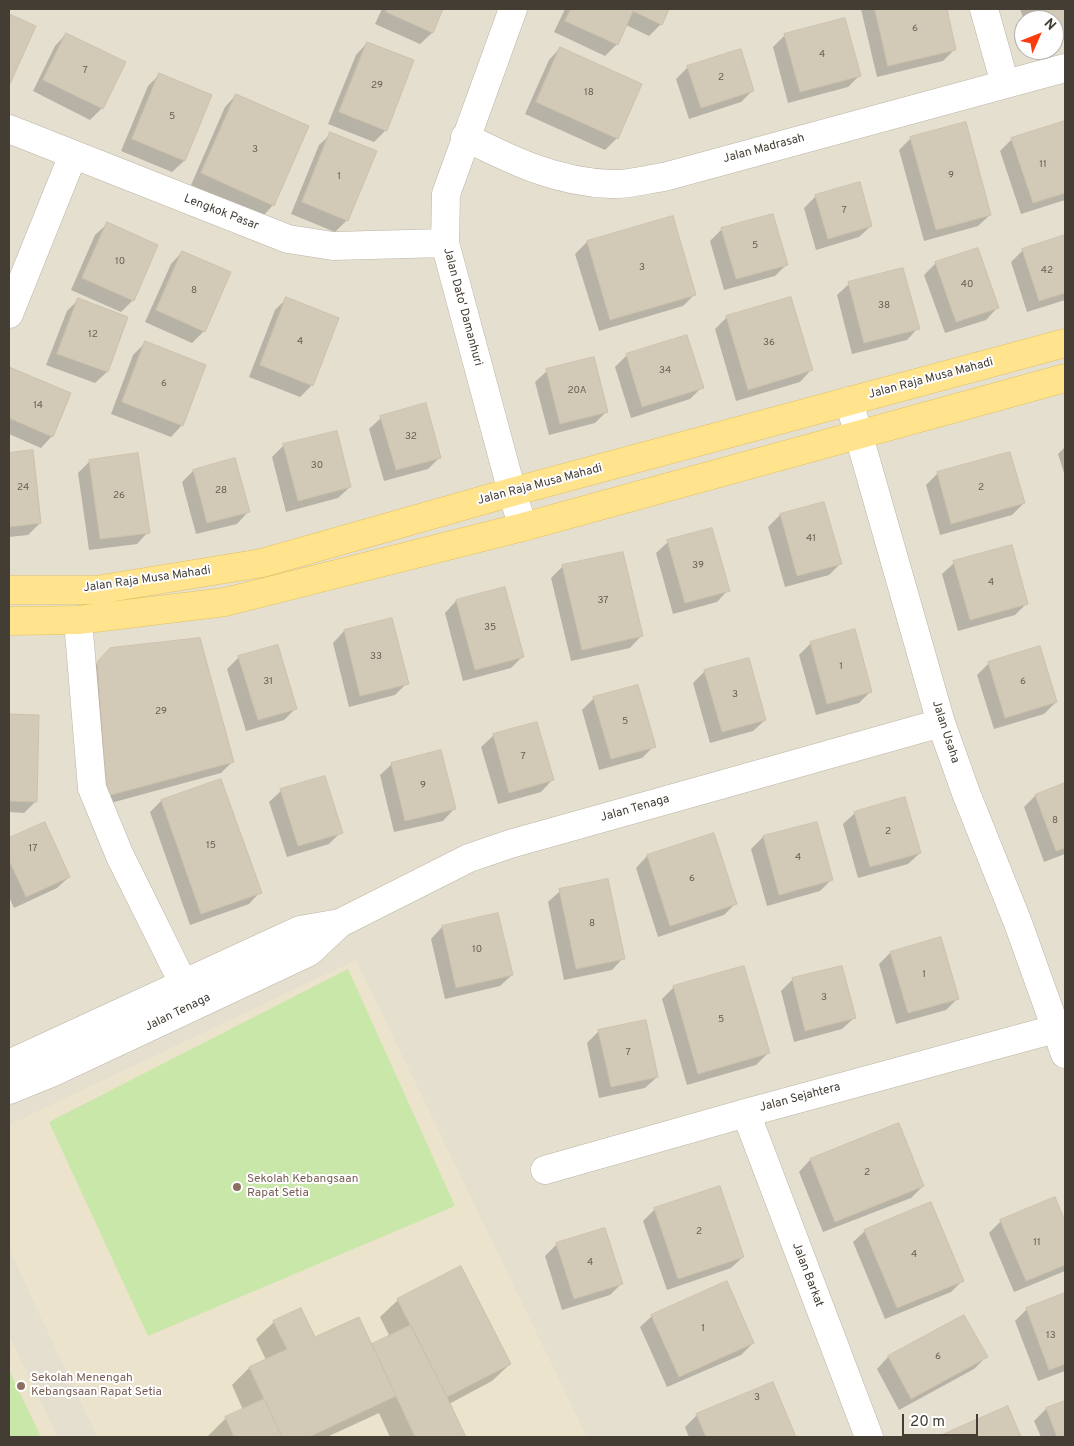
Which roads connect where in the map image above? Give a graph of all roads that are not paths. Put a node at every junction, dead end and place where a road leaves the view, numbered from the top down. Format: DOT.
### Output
graph roads {
  1 [pos="513,9"];
  2 [pos="984,9"];
  3 [pos="1065,68"];
  4 [pos="1005,84"];
  5 [pos="9,129"];
  6 [pos="466,138"];
  7 [pos="73,155"];
  8 [pos="445,243"];
  9 [pos="9,314"];
  10 [pos="1065,343"];
  11 [pos="1065,378"];
  12 [pos="849,401"];
  13 [pos="860,434"];
  14 [pos="512,492"];
  15 [pos="523,527"];
  16 [pos="9,590"];
  17 [pos="78,620"];
  18 [pos="9,621"];
  19 [pos="941,723"];
  20 [pos="188,994"];
  21 [pos="1055,1028"];
  22 [pos="1065,1054"];
  23 [pos="46,1061"];
  24 [pos="9,1064"];
  25 [pos="9,1090"];
  26 [pos="746,1113"];
  27 [pos="545,1170"];
  28 [pos="869,1437"];
  1 -- 6 [label="street, Jalan Dato' Damanhuri"];
  2 -- 4 [label="street"];
  3 -- 4 [label="street, Jalan Madrasah"];
  4 -- 6 [label="street, Jalan Madrasah"];
  5 -- 7 [label="street, Lengkok Pasar"];
  6 -- 8 [label="street, Jalan Dato' Damanhuri"];
  7 -- 8 [label="street, Lengkok Pasar"];
  7 -- 9 [label="street"];
  8 -- 14 [label="street, Jalan Dato' Damanhuri"];
  10 -- 12 [label="main road, Jalan Raja Musa Mahadi"];
  11 -- 13 [label="main road"];
  12 -- 13 [label="street, Jalan Usaha"];
  12 -- 14 [label="main road, Jalan Raja Musa Mahadi"];
  13 -- 15 [label="main road"];
  13 -- 19 [label="street, Jalan Usaha"];
  14 -- 15 [label="street, Jalan Dato' Damanhuri"];
  14 -- 16 [label="main road, Jalan Raja Musa Mahadi"];
  15 -- 17 [label="main road"];
  17 -- 18 [label="main road"];
  17 -- 20 [label="street"];
  19 -- 20 [label="street, Jalan Tenaga"];
  19 -- 21 [label="street, Jalan Usaha"];
  20 -- 23 [label="street, Jalan Tenaga"];
  21 -- 22 [label="street, Jalan Usaha"];
  21 -- 26 [label="street, Jalan Sejahtera"];
  23 -- 24 [label="street, Jalan Tenaga"];
  23 -- 25 [label="street, Jalan Tenaga"];
  26 -- 27 [label="street, Jalan Sejahtera"];
  26 -- 28 [label="street, Jalan Barkat"];
}
